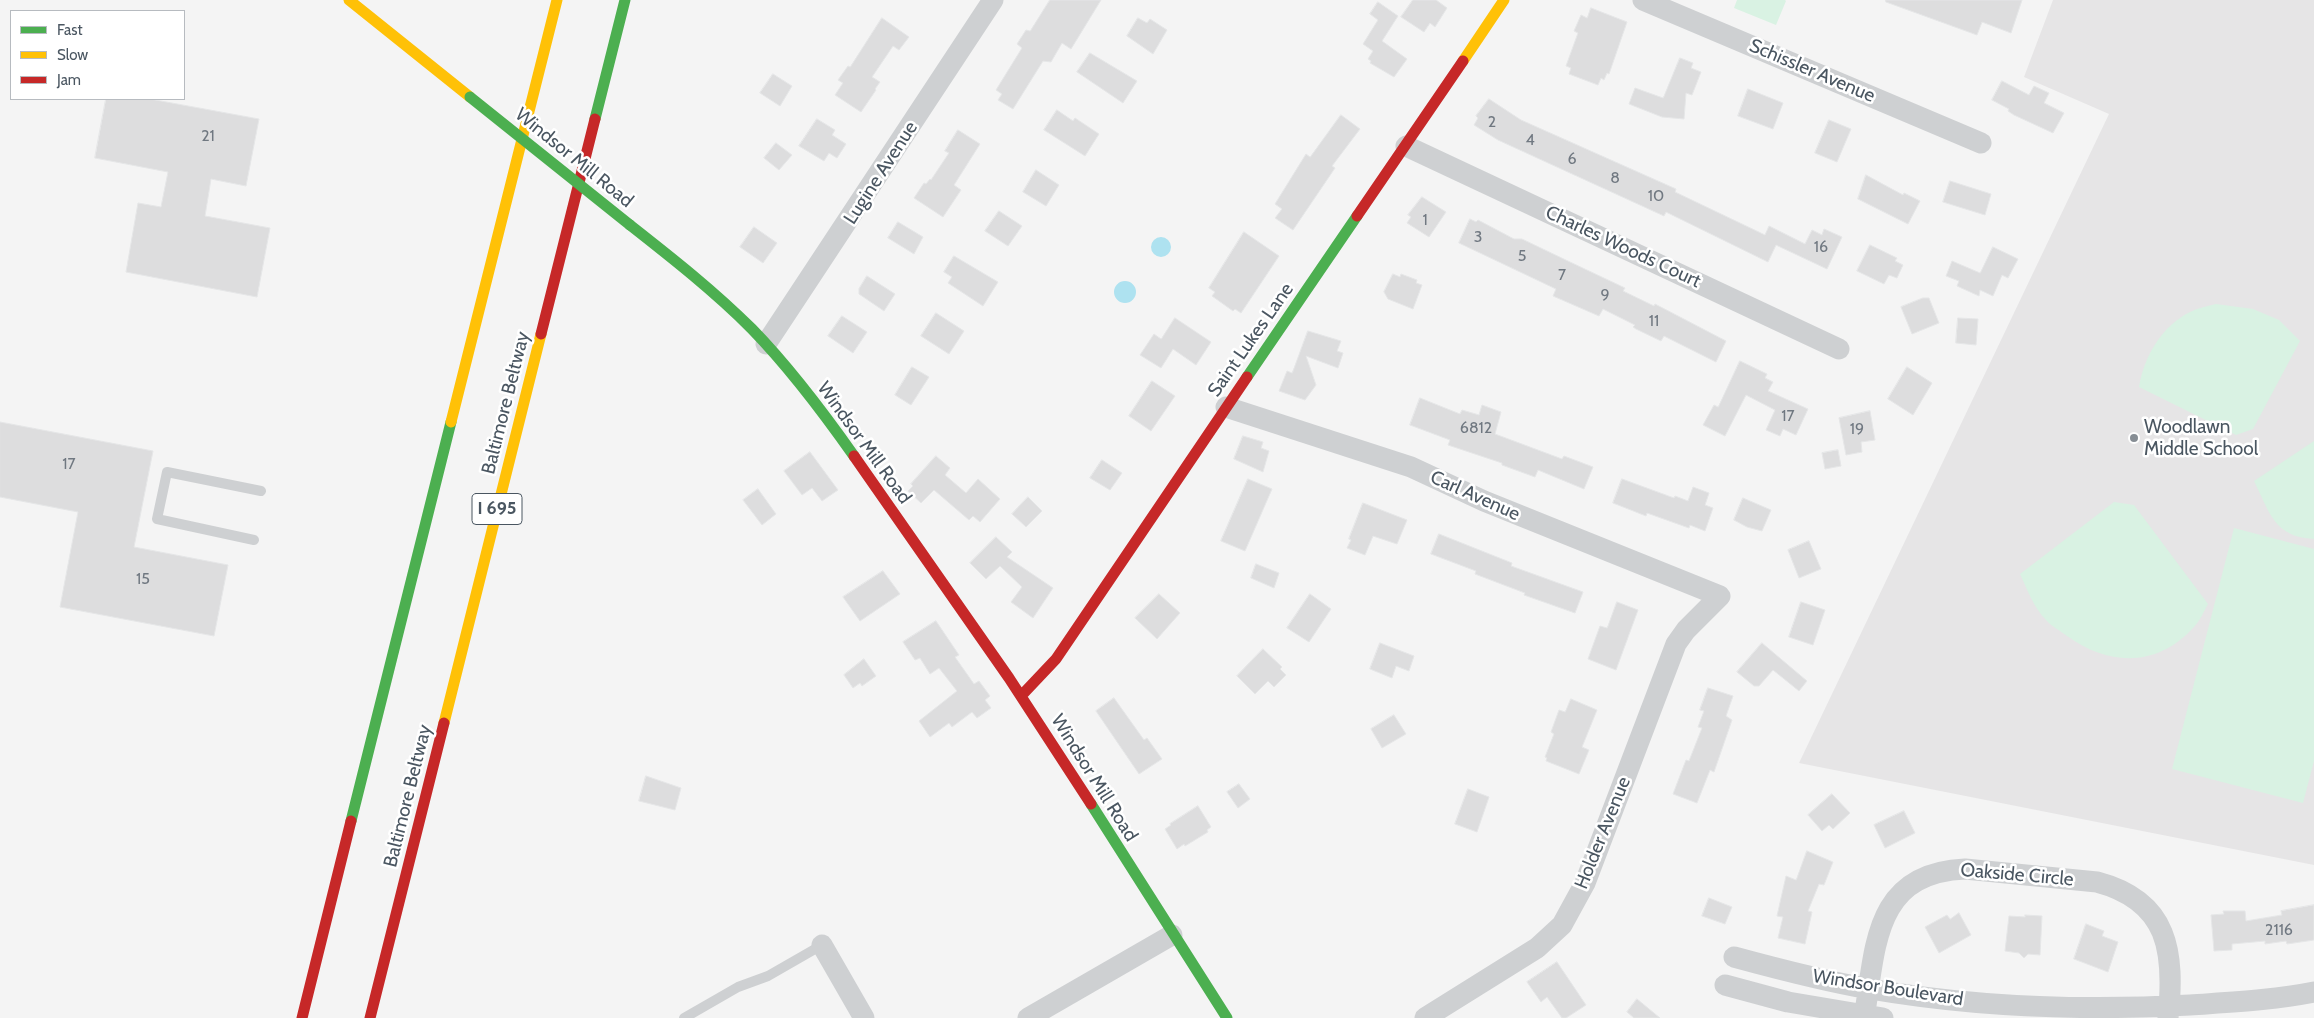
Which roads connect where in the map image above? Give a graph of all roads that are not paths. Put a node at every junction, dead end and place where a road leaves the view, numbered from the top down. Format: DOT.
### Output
graph roads {
  1 [pos="349,0"];
  2 [pos="556,0"];
  3 [pos="625,0"];
  4 [pos="993,0"];
  5 [pos="1504,0"];
  6 [pos="1643,0"];
  7 [pos="1981,143"];
  8 [pos="1406,146"];
  9 [pos="766,344"];
  10 [pos="1839,349"];
  11 [pos="1226,407"];
  12 [pos="262,491"];
  13 [pos="254,540"];
  14 [pos="1720,596"];
  15 [pos="1022,696"];
  16 [pos="1172,935"];
  17 [pos="822,945"];
  18 [pos="1734,957"];
  19 [pos="1725,985"];
  20 [pos="1869,989"];
  21 [pos="2314,992"];
  22 [pos="2168,1012"];
  23 [pos="1870,1017"];
  24 [pos="302,1018"];
  25 [pos="370,1018"];
  26 [pos="684,1018"];
  27 [pos="864,1018"];
  28 [pos="1028,1018"];
  29 [pos="1227,1018"];
  30 [pos="1425,1018"];
  1 -- 9 [label="main road, Windsor Mill Road, bridge"];
  2 -- 24 [label="main road"];
  3 -- 25 [label="main road, Baltimore Beltway / I 695"];
  4 -- 9 [label="street, Lugine Avenue"];
  5 -- 8 [label="main road, Saint Lukes Lane"];
  6 -- 7 [label="street, Schissler Avenue"];
  8 -- 10 [label="street, Charles Woods Court"];
  8 -- 11 [label="main road, Saint Lukes Lane"];
  9 -- 15 [label="main road, Windsor Mill Road"];
  11 -- 14 [label="street, Carl Avenue"];
  11 -- 15 [label="main road, Saint Lukes Lane"];
  12 -- 13 [label="lane"];
  14 -- 30 [label="street, Holder Avenue"];
  15 -- 16 [label="main road, Windsor Mill Road"];
  16 -- 28 [label="street"];
  16 -- 29 [label="main road, Windsor Mill Road"];
  17 -- 26 [label="lane"];
  17 -- 27 [label="street"];
  18 -- 20 [label="street, Windsor Boulevard"];
  19 -- 23 [label="street, Windsor Boulevard"];
  20 -- 22 [label="street, Windsor Boulevard"];
  20 -- 22 [label="street, Oakside Circle"];
  20 -- 23 [label="street, Oakside Circle"];
  21 -- 22 [label="street, Windsor Boulevard"];
}
